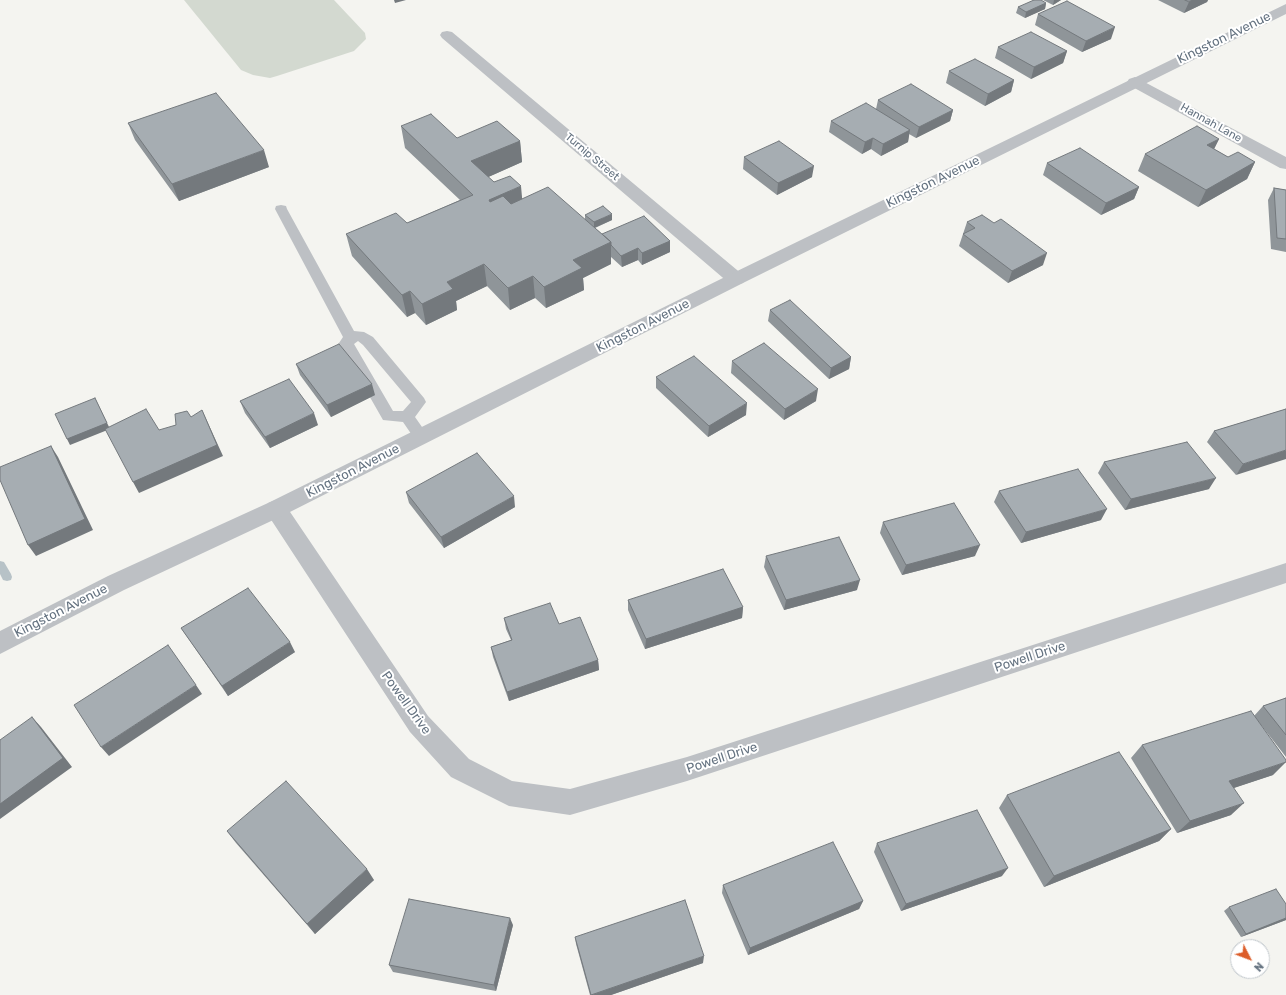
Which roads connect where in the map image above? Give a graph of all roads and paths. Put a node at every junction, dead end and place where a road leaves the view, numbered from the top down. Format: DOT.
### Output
graph roads {
  1 [pos="1286,8"];
  2 [pos="447,35"];
  3 [pos="1135,82"];
  4 [pos="1286,164"];
  5 [pos="281,209"];
  6 [pos="736,279"];
  7 [pos="352,338"];
  8 [pos="407,417"];
  9 [pos="421,437"];
  10 [pos="276,509"];
  11 [pos="1286,573"];
  12 [pos="0,643"];
  1 -- 3 [label="street, Kingston Avenue"];
  2 -- 6 [label="street, Turnip Street"];
  3 -- 4 [label="street, Hannah Lane"];
  3 -- 6 [label="street, Kingston Avenue"];
  5 -- 7 [label="lane"];
  6 -- 9 [label="street, Kingston Avenue"];
  7 -- 8 [label="lane"];
  7 -- 8 [label="lane"];
  8 -- 9 [label="lane"];
  9 -- 10 [label="street, Kingston Avenue"];
  10 -- 11 [label="street, Powell Drive"];
  10 -- 12 [label="street, Kingston Avenue"];
}
